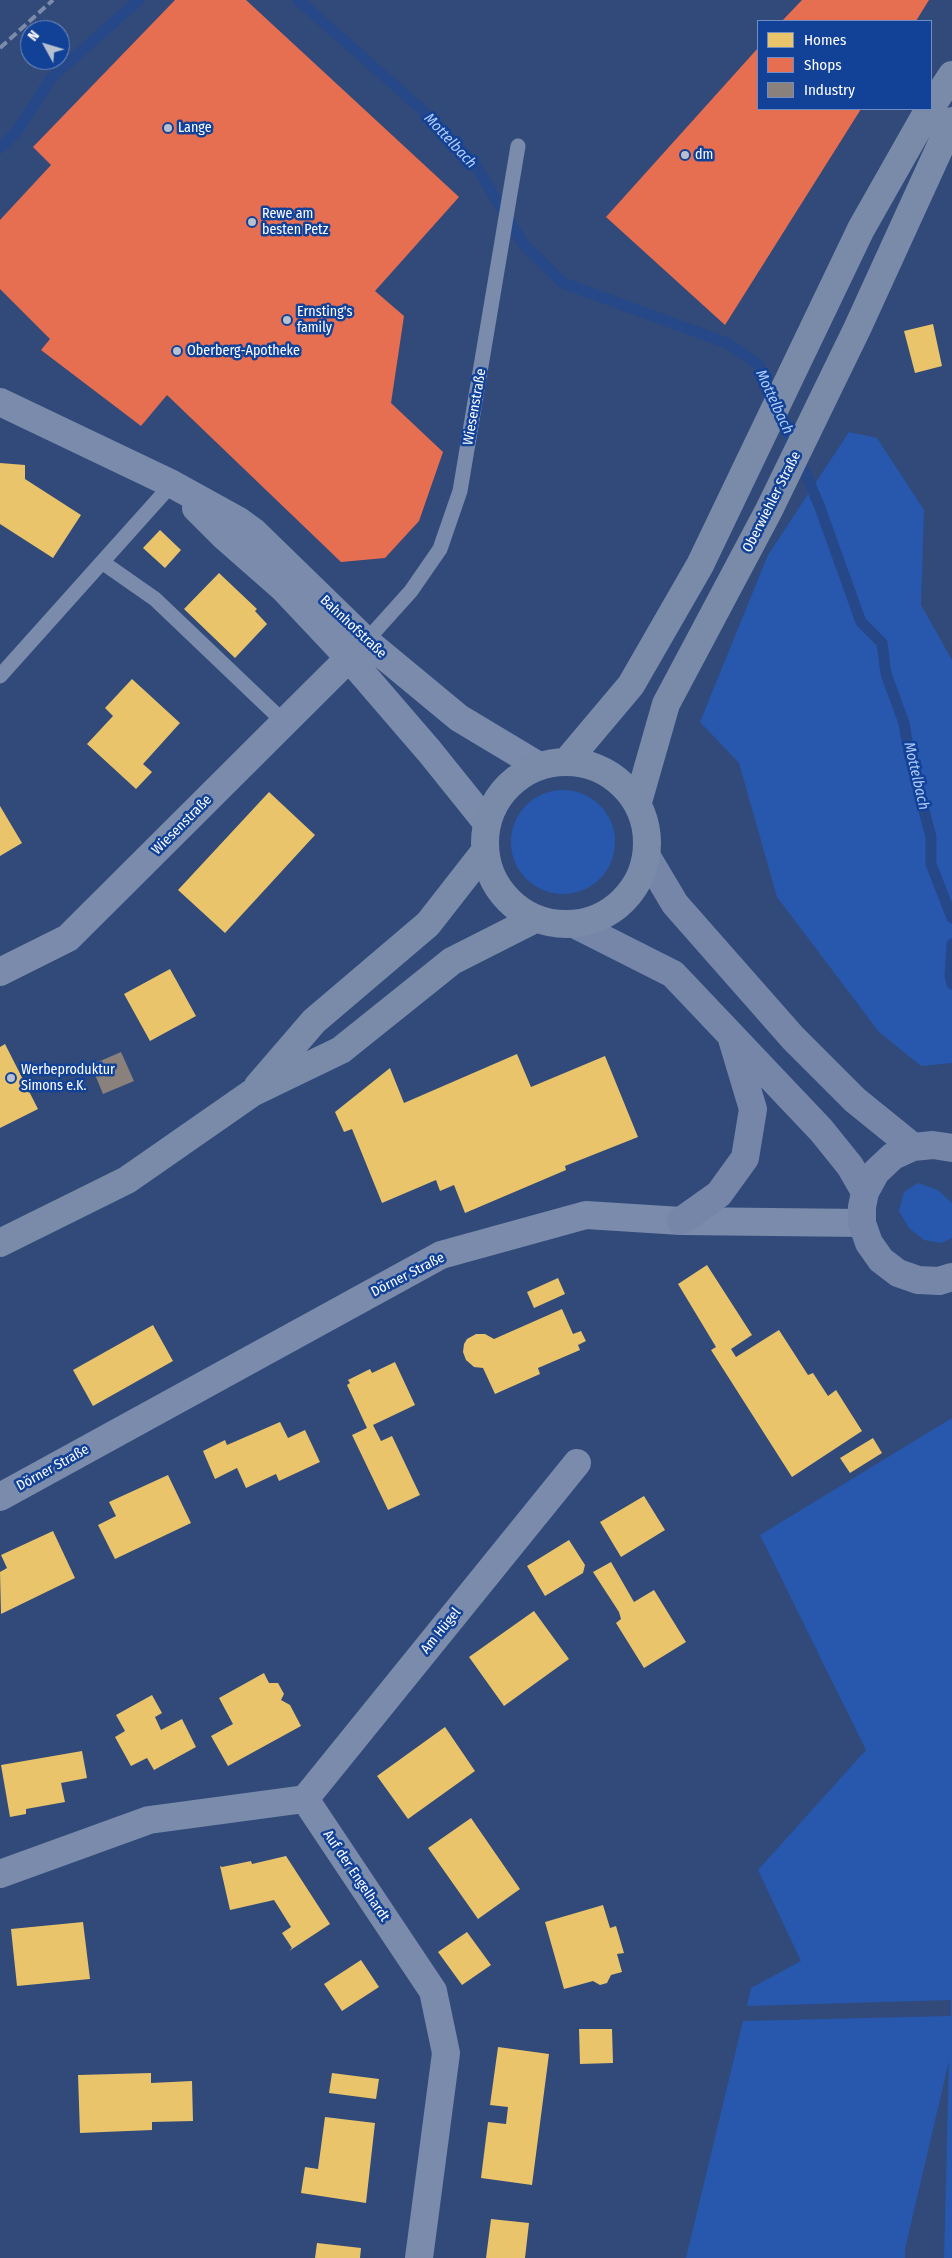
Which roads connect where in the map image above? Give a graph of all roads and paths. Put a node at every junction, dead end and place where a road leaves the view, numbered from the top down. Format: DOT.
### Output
graph roads {
  1 [pos="952,75"];
  2 [pos="932,105"];
  3 [pos="929,110"];
  4 [pos="952,121"];
  5 [pos="518,146"];
  6 [pos="0,402"];
  7 [pos="172,484"];
  8 [pos="102,562"];
  9 [pos="358,650"];
  10 [pos="0,676"];
  11 [pos="285,722"];
  12 [pos="567,761"];
  13 [pos="539,766"];
  14 [pos="638,802"];
  15 [pos="487,823"];
  16 [pos="485,851"];
  17 [pos="647,857"];
  18 [pos="535,919"];
  19 [pos="576,925"];
  20 [pos="0,972"];
  21 [pos="730,1033"];
  22 [pos="252,1092"];
  23 [pos="913,1147"];
  24 [pos="952,1148"];
  25 [pos="865,1192"];
  26 [pos="681,1222"];
  27 [pos="862,1223"];
  28 [pos="0,1243"];
  29 [pos="948,1283"];
  30 [pos="577,1463"];
  31 [pos="0,1497"];
  32 [pos="305,1799"];
  33 [pos="0,1874"];
  34 [pos="419,2258"];
  1 -- 2 [label="main road"];
  3 -- 12 [label="main road"];
  4 -- 14 [label="main road, Oberwiehler Straße"];
  5 -- 9 [label="lane, Wiesenstraße"];
  6 -- 7 [label="street, Bahnhofstraße"];
  7 -- 8 [label="lane"];
  7 -- 9 [label="street, Bahnhofstraße"];
  8 -- 10 [label="lane"];
  8 -- 11 [label="lane"];
  9 -- 11 [label="street, Wiesenstraße"];
  9 -- 13 [label="street, Bahnhofstraße"];
  9 -- 15 [label="street, Bahnhofstraße"];
  11 -- 20 [label="street, Wiesenstraße"];
  12 -- 13 [label="main road"];
  12 -- 14 [label="main road"];
  13 -- 15 [label="main road"];
  14 -- 17 [label="main road"];
  15 -- 16 [label="main road"];
  16 -- 18 [label="main road"];
  16 -- 22 [label="main road"];
  17 -- 19 [label="main road"];
  17 -- 23 [label="main road"];
  18 -- 19 [label="main road"];
  18 -- 22 [label="main road"];
  19 -- 21 [label="main road"];
  21 -- 25 [label="main road"];
  21 -- 26 [label="main road"];
  22 -- 28 [label="main road"];
  23 -- 24 [label="main road"];
  23 -- 25 [label="main road"];
  25 -- 27 [label="main road"];
  26 -- 27 [label="street, Dörner Straße"];
  26 -- 31 [label="street, Dörner Straße"];
  27 -- 29 [label="main road"];
  30 -- 32 [label="street, Am Hügel"];
  32 -- 33 [label="street"];
  32 -- 34 [label="street, Auf der Engelhardt"];
}
